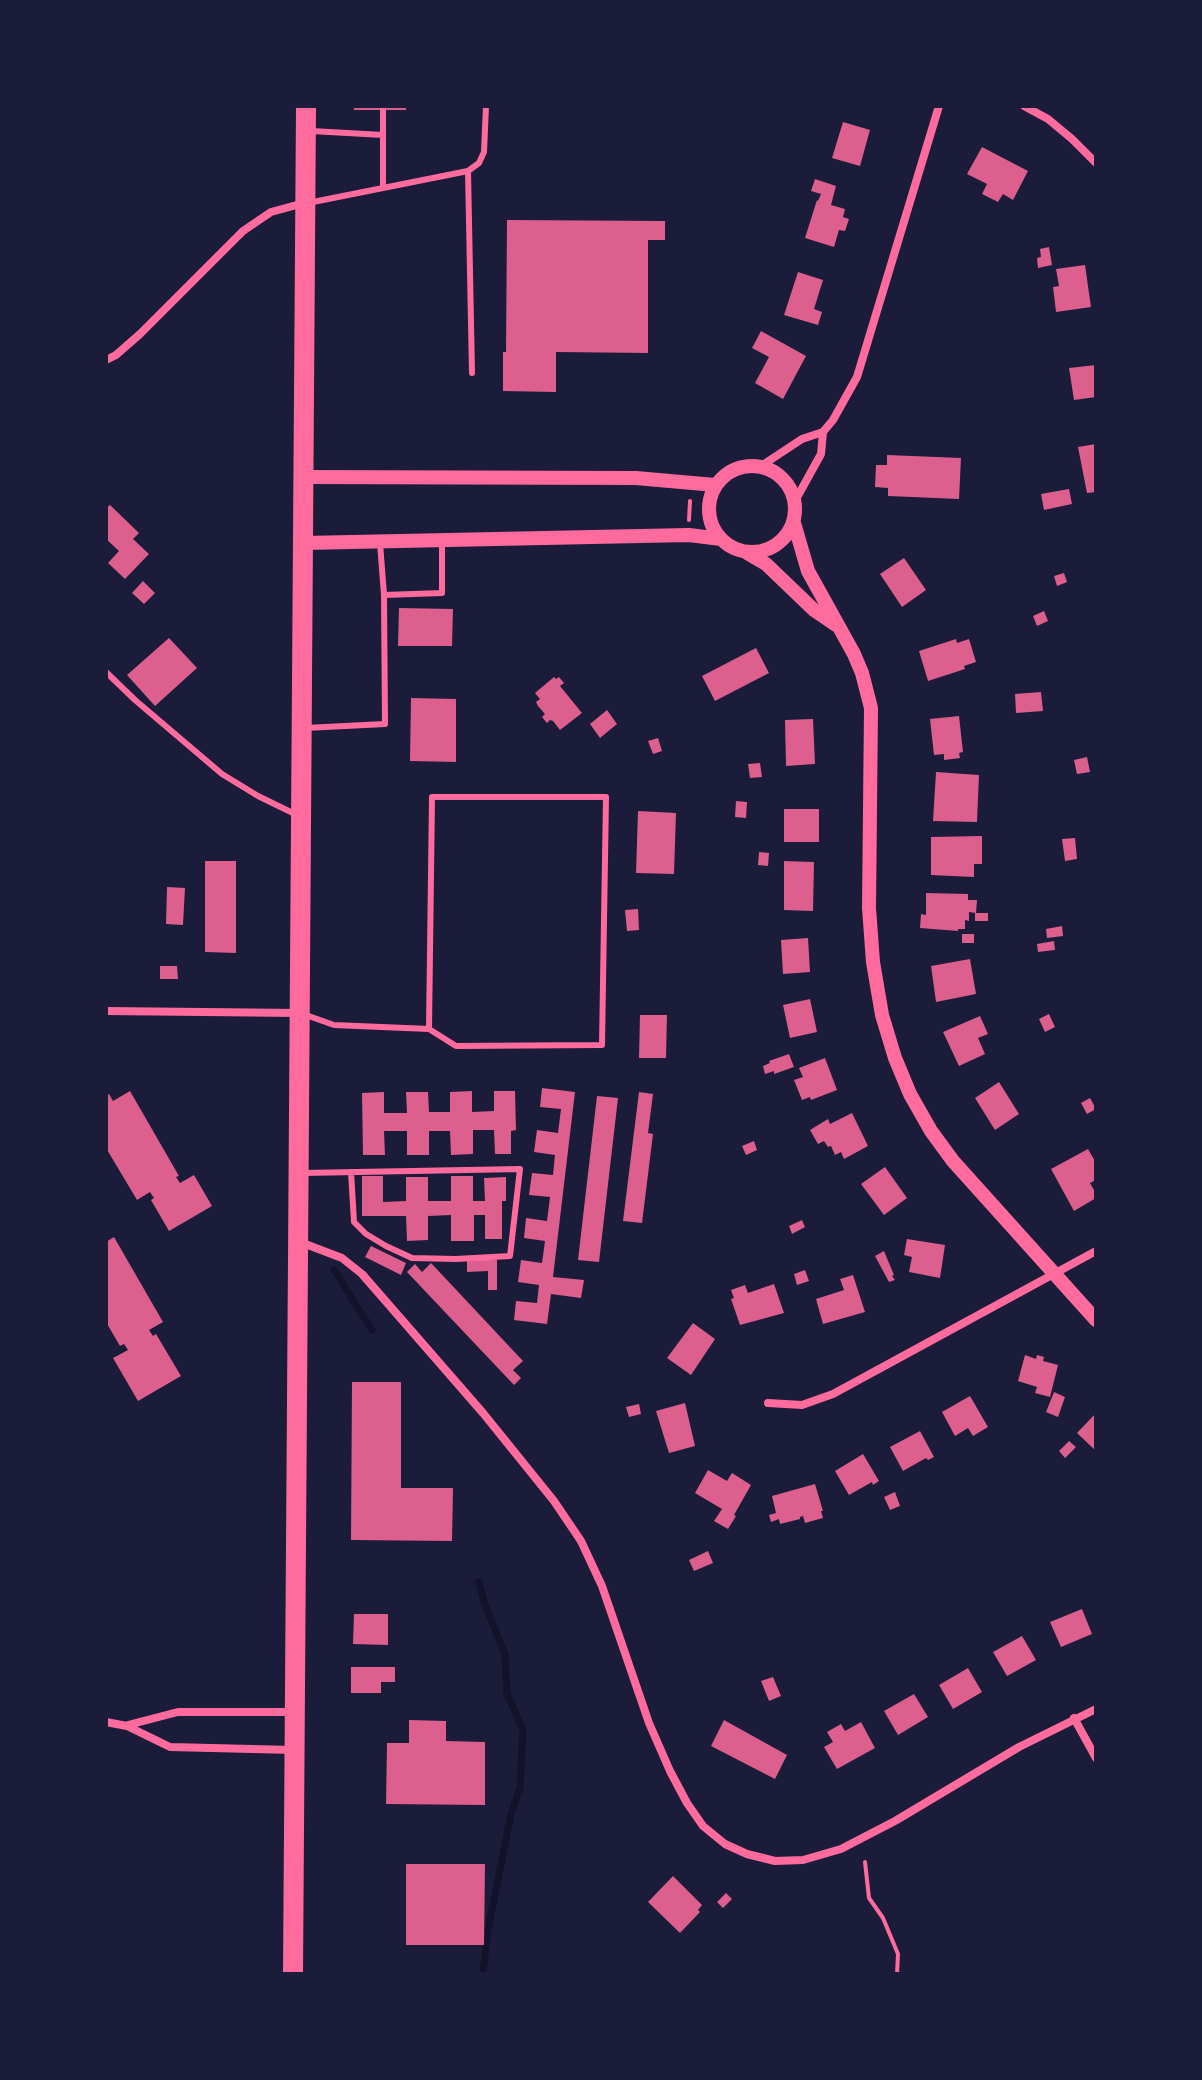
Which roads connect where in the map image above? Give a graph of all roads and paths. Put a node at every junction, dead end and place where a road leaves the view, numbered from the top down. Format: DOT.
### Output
graph roads {
  1 [pos="306,106"];
  2 [pos="486,106"];
  3 [pos="939,106"];
  4 [pos="1024,106"];
  5 [pos="383,110"];
  6 [pos="306,131"];
  7 [pos="383,135"];
  8 [pos="1096,163"];
  9 [pos="468,171"];
  10 [pos="383,188"];
  11 [pos="305,203"];
  12 [pos="106,360"];
  13 [pos="472,373"];
  14 [pos="823,432"];
  15 [pos="761,466"];
  16 [pos="303,477"];
  17 [pos="715,485"];
  18 [pos="690,496"];
  19 [pos="795,501"];
  20 [pos="794,523"];
  21 [pos="689,527"];
  22 [pos="721,539"];
  23 [pos="442,541"];
  24 [pos="380,542"];
  25 [pos="303,543"];
  26 [pos="744,551"];
  27 [pos="384,595"];
  28 [pos="839,628"];
  29 [pos="106,672"];
  30 [pos="302,728"];
  31 [pos="300,817"];
  32 [pos="106,1011"];
  33 [pos="299,1013"];
  34 [pos="429,1029"];
  35 [pos="351,1172"];
  36 [pos="299,1173"];
  37 [pos="300,1241"];
  38 [pos="1096,1251"];
  39 [pos="1053,1274"];
  40 [pos="1096,1320"];
  41 [pos="768,1403"];
  42 [pos="1096,1709"];
  43 [pos="294,1712"];
  44 [pos="1074,1718"];
  45 [pos="106,1722"];
  46 [pos="127,1726"];
  47 [pos="294,1750"];
  48 [pos="1096,1758"];
  49 [pos="865,1862"];
  50 [pos="293,1974"];
  51 [pos="897,1974"];
  1 -- 6 [label="main road"];
  2 -- 9 [label="lane"];
  3 -- 14 [label="street"];
  4 -- 8 [label="street"];
  5 -- 7 [label="lane"];
  6 -- 7 [label="lane"];
  6 -- 11 [label="main road"];
  7 -- 10 [label="lane"];
  9 -- 10 [label="lane"];
  9 -- 13 [label="lane"];
  10 -- 11 [label="lane"];
  11 -- 12 [label="street"];
  11 -- 16 [label="main road"];
  14 -- 15 [label="street"];
  14 -- 19 [label="street"];
  15 -- 17 [label="street"];
  15 -- 19 [label="street"];
  16 -- 17 [label="street"];
  16 -- 25 [label="main road"];
  17 -- 22 [label="street"];
  18 -- 21 [label="path"];
  19 -- 20 [label="street"];
  20 -- 26 [label="street"];
  20 -- 28 [label="street"];
  22 -- 23 [label="street"];
  22 -- 26 [label="street"];
  23 -- 24 [label="street"];
  23 -- 27 [label="lane"];
  24 -- 25 [label="street"];
  24 -- 27 [label="lane"];
  25 -- 30 [label="main road"];
  26 -- 28 [label="street"];
  27 -- 30 [label="lane"];
  28 -- 39 [label="street"];
  29 -- 31 [label="lane"];
  30 -- 31 [label="main road"];
  31 -- 33 [label="main road"];
  32 -- 33 [label="street"];
  33 -- 34 [label="lane"];
  33 -- 36 [label="main road"];
  34 -- 34 [label="lane"];
  35 -- 35 [label="lane"];
  35 -- 36 [label="lane"];
  36 -- 37 [label="main road"];
  37 -- 43 [label="main road"];
  37 -- 44 [label="street"];
  38 -- 39 [label="street"];
  39 -- 40 [label="street"];
  39 -- 41 [label="street"];
  42 -- 44 [label="street"];
  43 -- 46 [label="street"];
  43 -- 47 [label="main road"];
  44 -- 48 [label="street"];
  45 -- 46 [label="street"];
  46 -- 47 [label="street"];
  47 -- 50 [label="main road"];
  49 -- 51 [label="path"];
}
